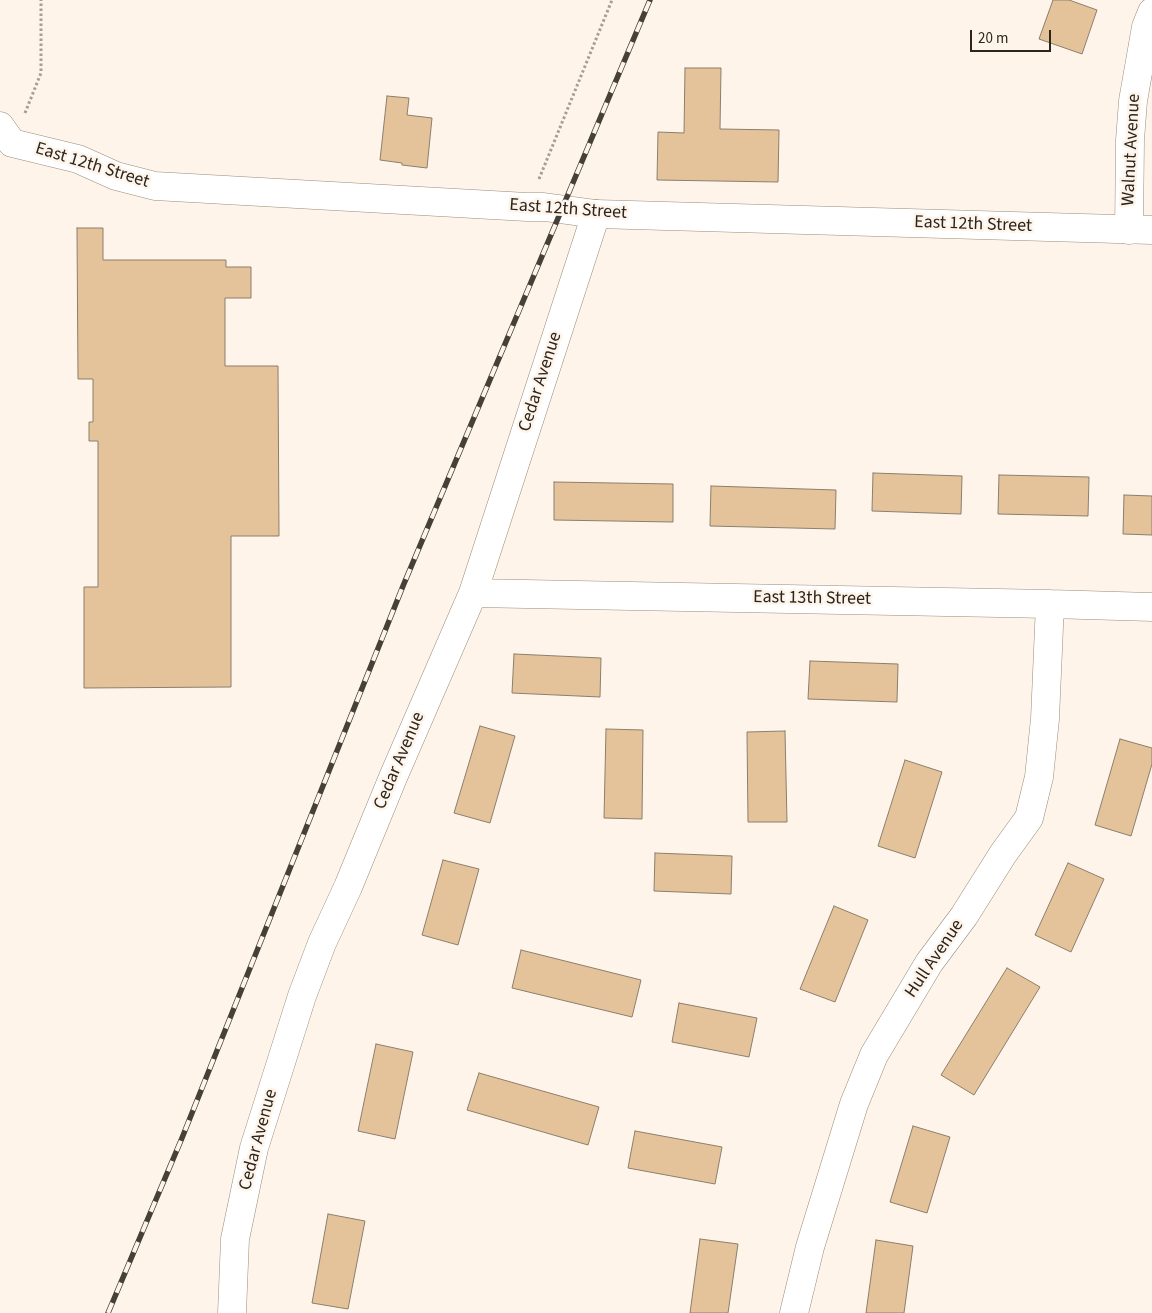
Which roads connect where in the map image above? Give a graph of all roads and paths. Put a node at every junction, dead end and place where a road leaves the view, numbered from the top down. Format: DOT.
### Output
graph roads {
  1 [pos="42,0"];
  2 [pos="612,0"];
  3 [pos="1152,12"];
  4 [pos="6,135"];
  5 [pos="527,208"];
  6 [pos="596,214"];
  7 [pos="1141,230"];
  8 [pos="472,593"];
  9 [pos="1050,604"];
  10 [pos="1152,607"];
  11 [pos="232,1313"];
  12 [pos="794,1313"];
  1 -- 4 [label="path"];
  2 -- 5 [label="path"];
  3 -- 7 [label="street, Walnut Avenue"];
  4 -- 5 [label="street, East 12th Street"];
  5 -- 6 [label="street, East 12th Street"];
  6 -- 7 [label="street, East 12th Street"];
  6 -- 8 [label="street, Cedar Avenue"];
  8 -- 9 [label="street, East 13th Street"];
  8 -- 11 [label="street, Cedar Avenue"];
  9 -- 10 [label="street, East 13th Street"];
  9 -- 12 [label="street, Hull Avenue"];
}
